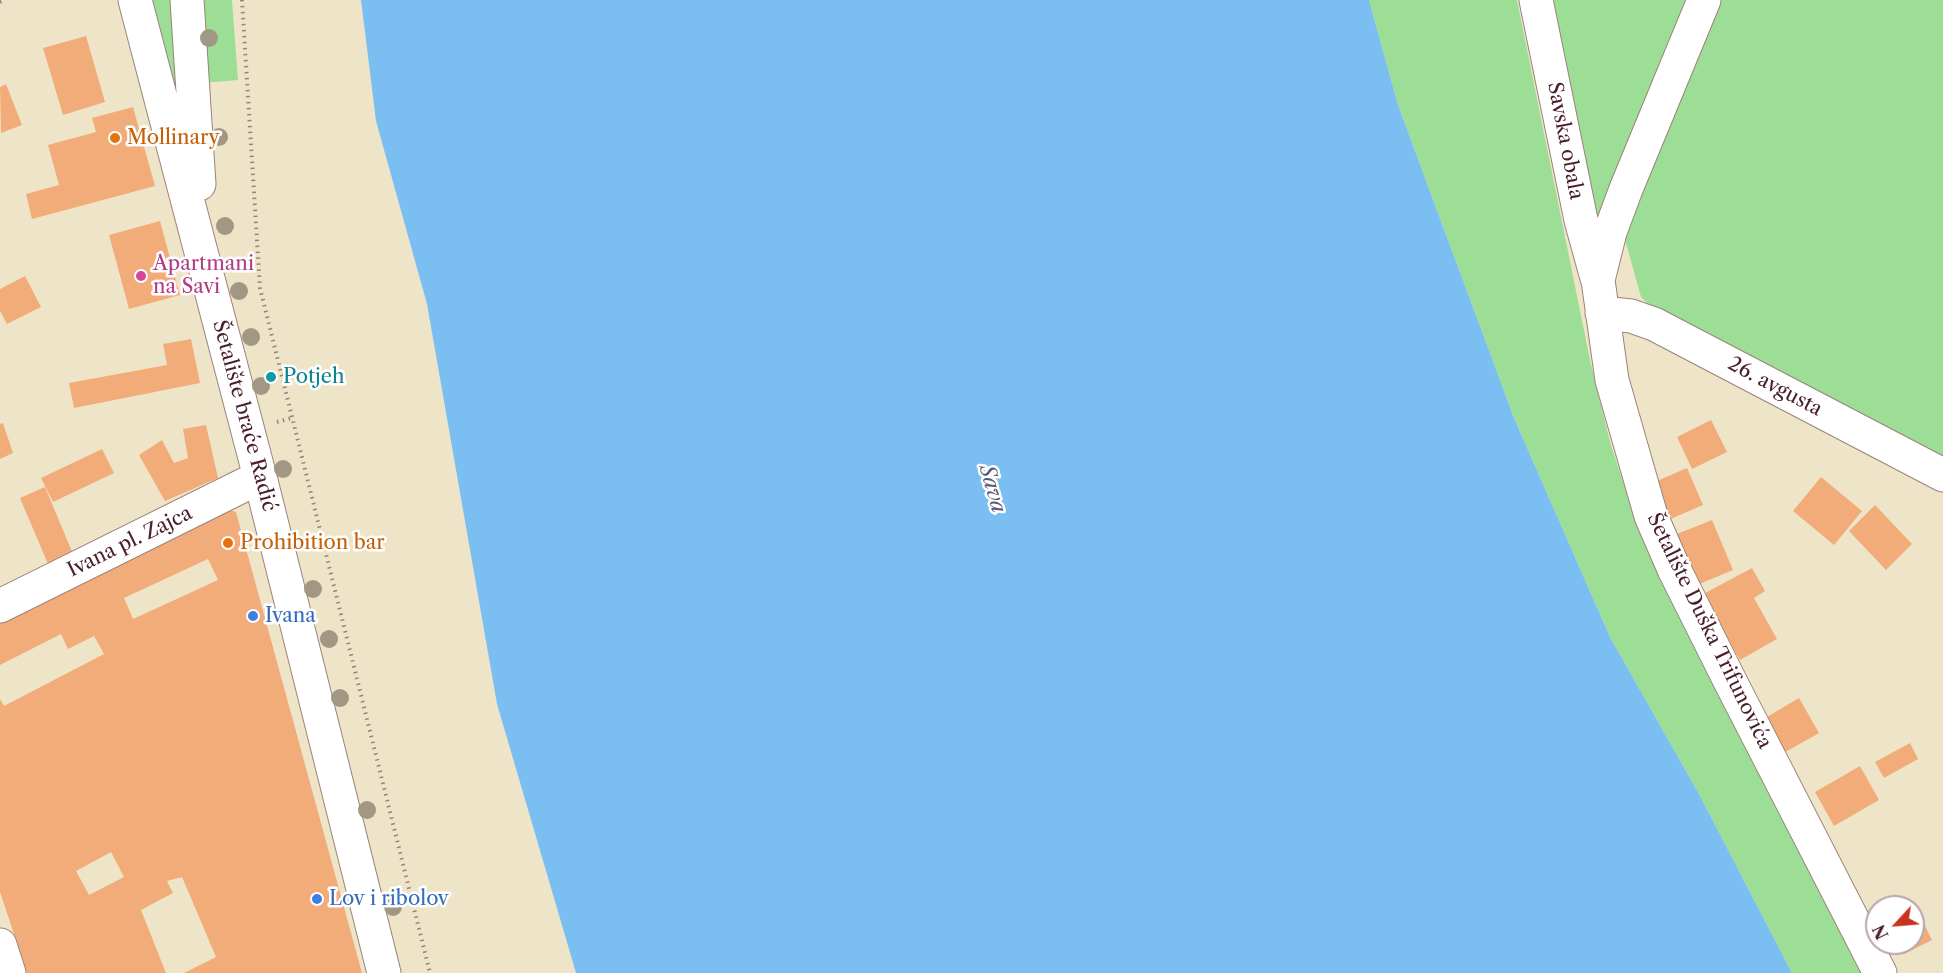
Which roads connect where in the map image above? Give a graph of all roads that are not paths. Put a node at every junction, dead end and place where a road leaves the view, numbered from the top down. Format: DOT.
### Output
graph roads {
  1 [pos="135,0"];
  2 [pos="187,0"];
  3 [pos="1536,0"];
  4 [pos="1704,0"];
  5 [pos="189,206"];
  6 [pos="1598,280"];
  7 [pos="1602,313"];
  8 [pos="1943,475"];
  9 [pos="260,477"];
  10 [pos="0,606"];
  11 [pos="0,945"];
  12 [pos="9,973"];
  13 [pos="384,973"];
  14 [pos="1880,973"];
  1 -- 5 [label="street, Šetalište braće Radić"];
  2 -- 5 [label="street"];
  3 -- 6 [label="street, Savska obala"];
  4 -- 6 [label="street, Šetalište Duška Trifunovića"];
  5 -- 9 [label="street, Šetalište braće Radić"];
  6 -- 7 [label="street, Šetalište Duška Trifunovića"];
  7 -- 8 [label="street, 26. avgusta"];
  7 -- 14 [label="street, Šetalište Duška Trifunovića"];
  9 -- 10 [label="street, Ivana pl. Zajca"];
  9 -- 13 [label="street, Šetalište braće Radić"];
  11 -- 12 [label="street"];
}
